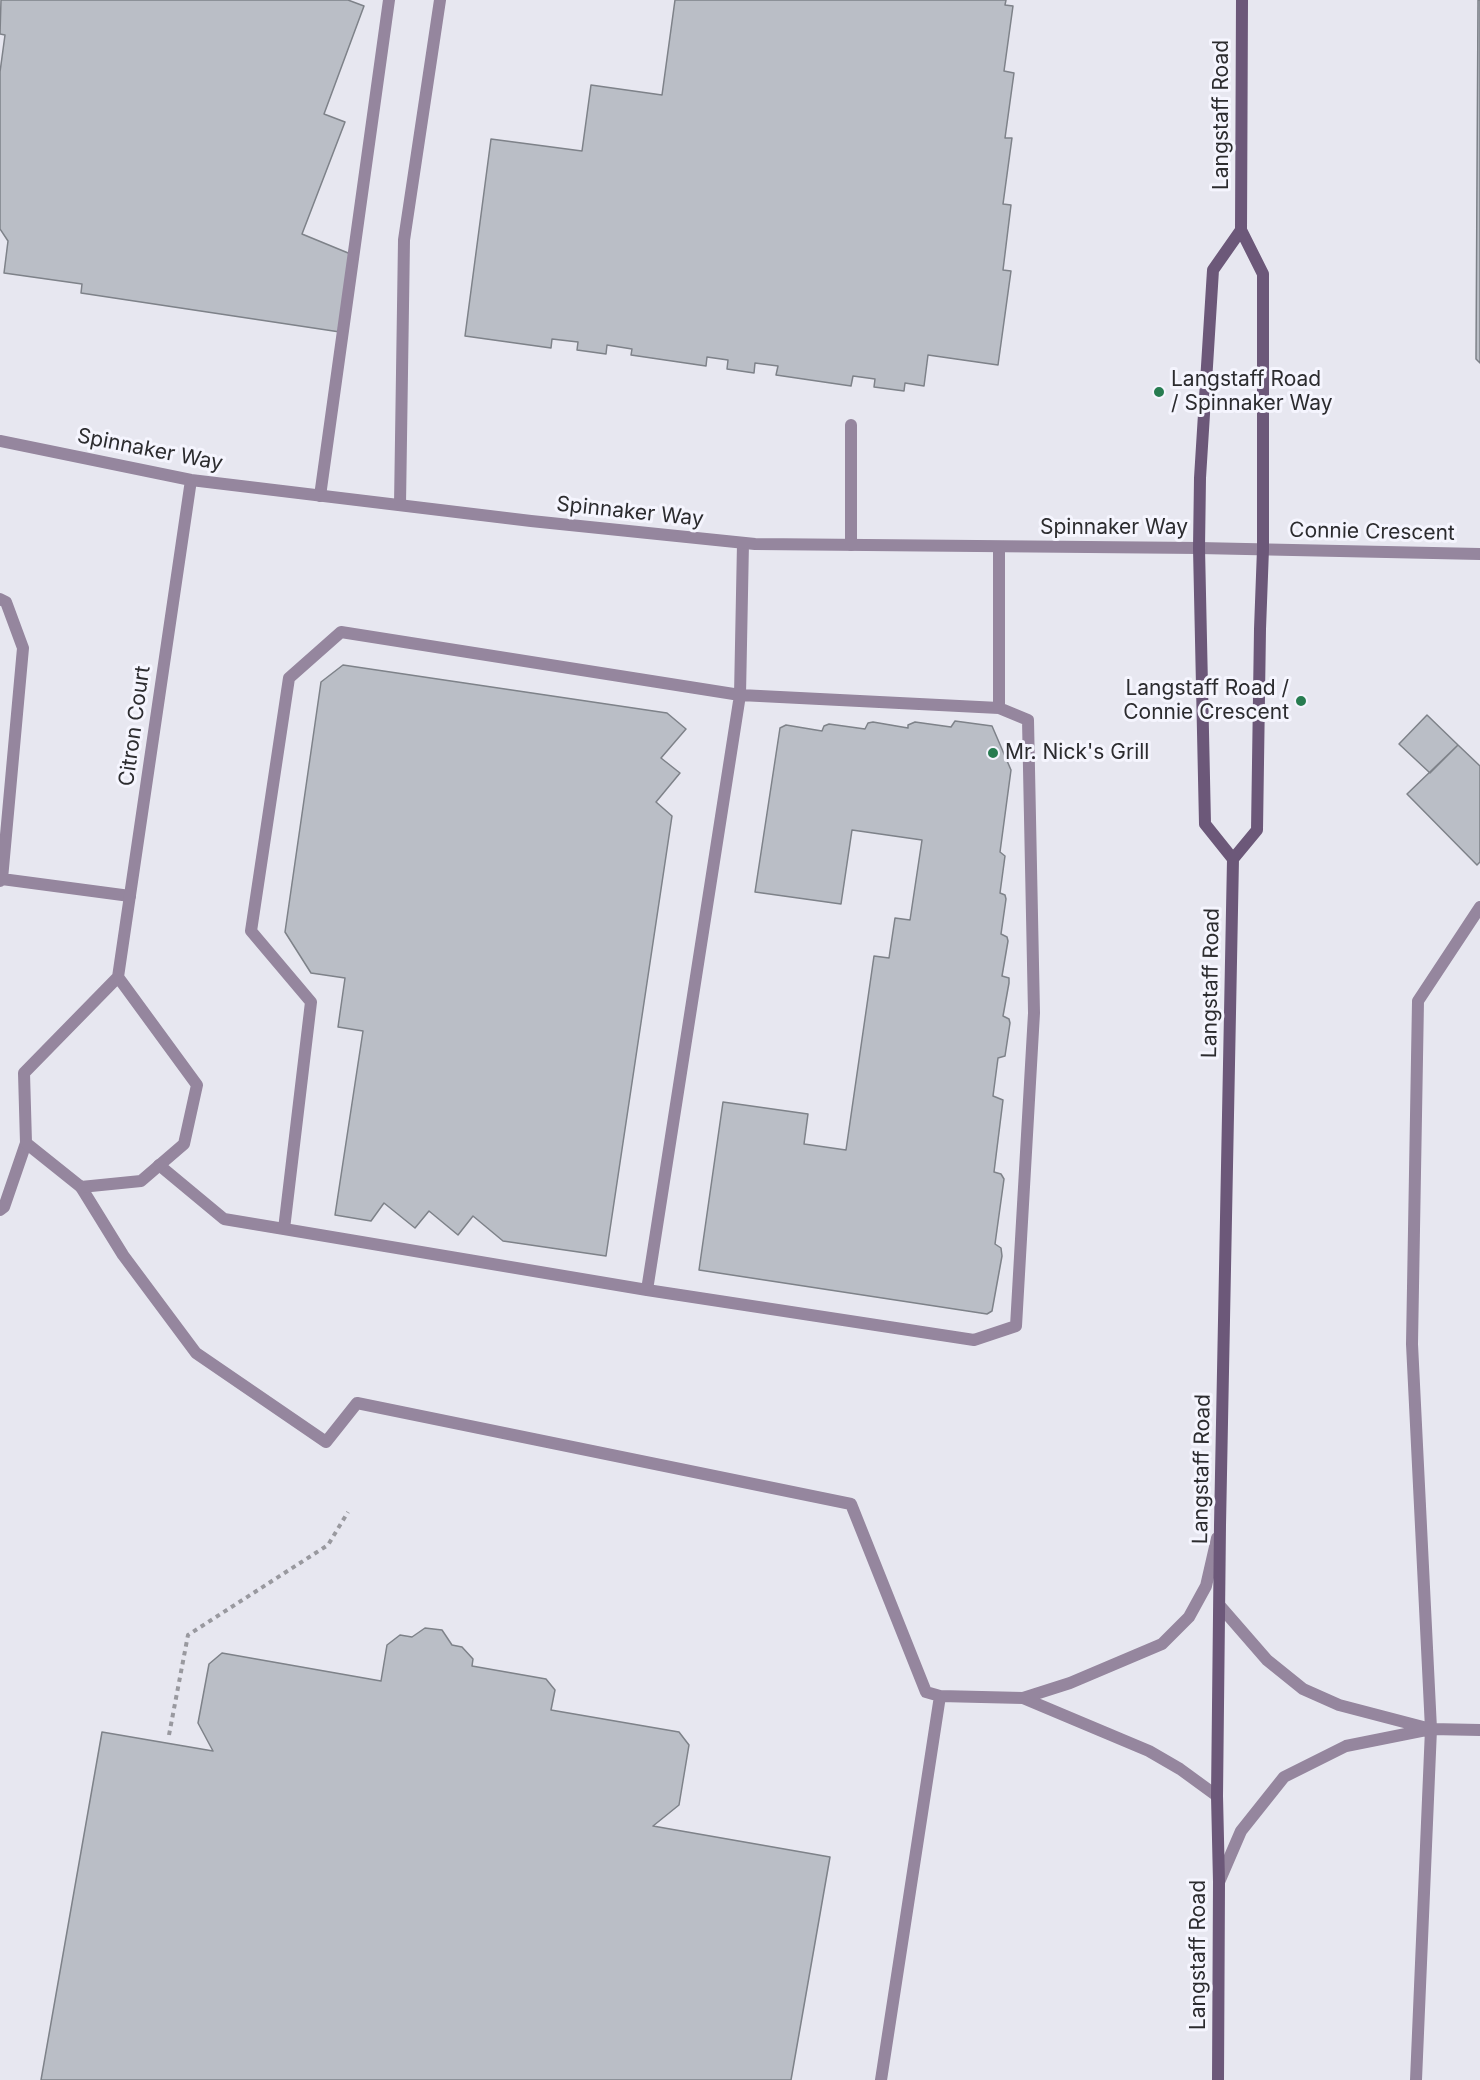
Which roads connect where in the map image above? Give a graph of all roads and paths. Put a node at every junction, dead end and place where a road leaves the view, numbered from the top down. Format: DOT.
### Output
graph roads {
  1 [pos="389,0"];
  2 [pos="440,0"];
  3 [pos="1242,0"];
  4 [pos="1241,230"];
  5 [pos="851,425"];
  6 [pos="0,441"];
  7 [pos="191,480"];
  8 [pos="320,496"];
  9 [pos="400,505"];
  10 [pos="743,543"];
  11 [pos="851,545"];
  12 [pos="999,546"];
  13 [pos="1199,548"];
  14 [pos="1263,549"];
  15 [pos="1480,554"];
  16 [pos="0,598"];
  17 [pos="740,696"];
  18 [pos="999,708"];
  19 [pos="1233,859"];
  20 [pos="1,880"];
  21 [pos="130,896"];
  22 [pos="1480,907"];
  23 [pos="118,976"];
  24 [pos="26,1143"];
  25 [pos="159,1165"];
  26 [pos="81,1187"];
  27 [pos="1,1208"];
  28 [pos="284,1229"];
  29 [pos="647,1290"];
  30 [pos="348,1512"];
  31 [pos="1220,1525"];
  32 [pos="1220,1606"];
  33 [pos="940,1696"];
  34 [pos="1023,1698"];
  35 [pos="1431,1729"];
  36 [pos="1480,1730"];
  37 [pos="169,1735"];
  38 [pos="1217,1796"];
  39 [pos="1219,1882"];
  40 [pos="881,2080"];
  41 [pos="1218,2080"];
  42 [pos="1416,2080"];
  1 -- 8 [label="street"];
  2 -- 9 [label="street"];
  3 -- 4 [label="main road, Langstaff Road"];
  4 -- 13 [label="main road"];
  4 -- 14 [label="main road, Langstaff Road"];
  5 -- 11 [label="street"];
  6 -- 7 [label="street, Spinnaker Way"];
  7 -- 8 [label="street, Spinnaker Way"];
  7 -- 21 [label="street, Citron Court"];
  8 -- 9 [label="street, Spinnaker Way"];
  9 -- 10 [label="street, Spinnaker Way"];
  10 -- 11 [label="street, Spinnaker Way"];
  10 -- 17 [label="street"];
  11 -- 12 [label="street, Spinnaker Way"];
  12 -- 13 [label="street, Spinnaker Way"];
  12 -- 18 [label="street"];
  13 -- 14 [label="street, Spinnaker Way"];
  13 -- 19 [label="main road"];
  14 -- 15 [label="street, Connie Crescent"];
  14 -- 19 [label="main road, Langstaff Road"];
  16 -- 20 [label="street"];
  17 -- 18 [label="street"];
  17 -- 28 [label="street"];
  17 -- 29 [label="street"];
  18 -- 29 [label="street"];
  19 -- 31 [label="main road, Langstaff Road"];
  20 -- 21 [label="street"];
  21 -- 23 [label="street, Citron Court"];
  22 -- 35 [label="street"];
  23 -- 24 [label="street"];
  23 -- 25 [label="street"];
  24 -- 26 [label="street"];
  24 -- 27 [label="street"];
  25 -- 26 [label="street"];
  25 -- 28 [label="street"];
  26 -- 33 [label="street"];
  28 -- 29 [label="street"];
  30 -- 37 [label="path"];
  31 -- 32 [label="main road, Langstaff Road"];
  31 -- 34 [label="street"];
  32 -- 35 [label="street"];
  32 -- 38 [label="main road, Langstaff Road"];
  33 -- 34 [label="street"];
  33 -- 40 [label="street"];
  34 -- 38 [label="street"];
  35 -- 36 [label="street"];
  35 -- 39 [label="street"];
  35 -- 42 [label="street"];
  38 -- 39 [label="main road, Langstaff Road"];
  39 -- 41 [label="main road, Langstaff Road"];
}
